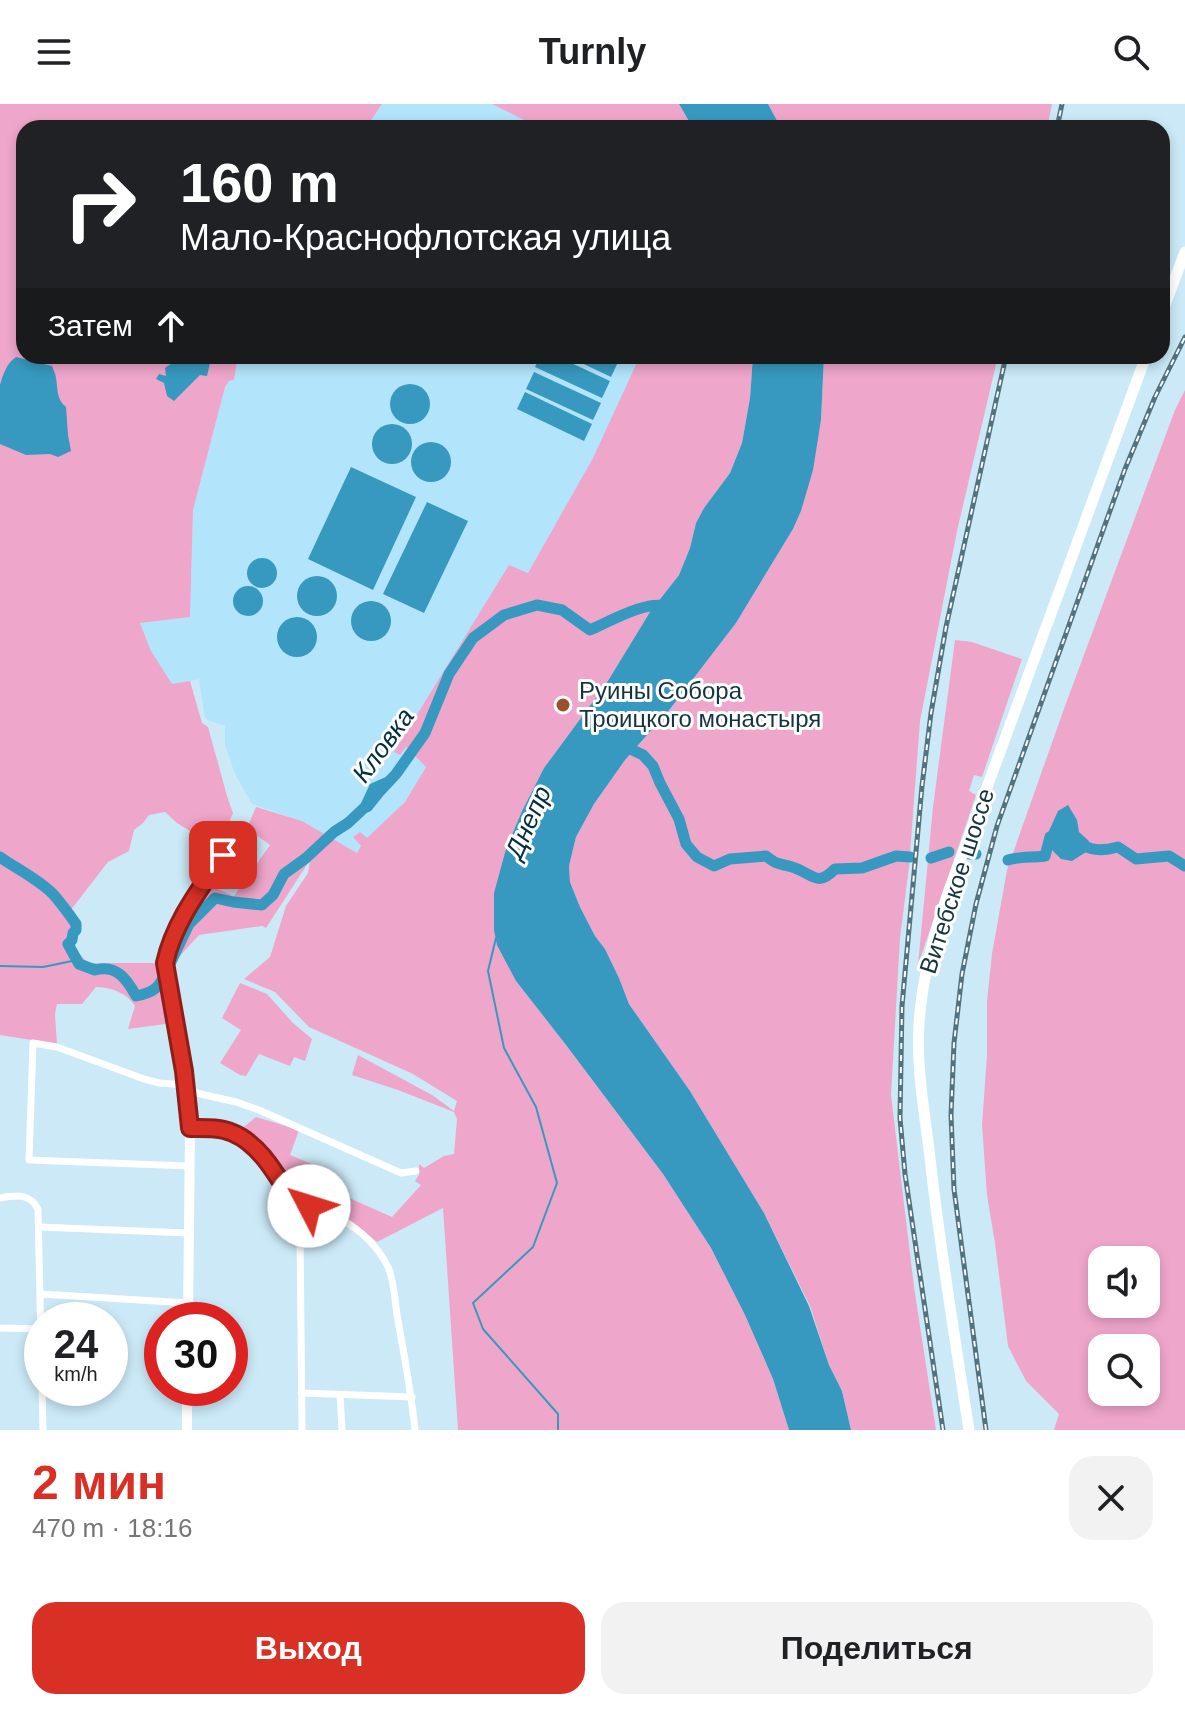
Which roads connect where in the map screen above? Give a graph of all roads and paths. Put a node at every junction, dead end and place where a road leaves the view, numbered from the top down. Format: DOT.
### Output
graph roads {
  1 [pos="1185,252"];
  2 [pos="1170,292"];
  3 [pos="1143,364"];
  4 [pos="223,855"];
  5 [pos="186,1085"];
  6 [pos="190,1128"];
  7 [pos="189,1166"];
  8 [pos="416,1171"];
  9 [pos="0,1198"];
  10 [pos="295,1204"];
  11 [pos="39,1227"];
  12 [pos="188,1233"];
  13 [pos="41,1294"];
  14 [pos="41,1302"];
  15 [pos="172,1302"];
  16 [pos="188,1302"];
  17 [pos="0,1328"];
  18 [pos="24,1329"];
  19 [pos="301,1393"];
  20 [pos="340,1395"];
  21 [pos="412,1397"];
  22 [pos="43,1406"];
  23 [pos="187,1406"];
  24 [pos="43,1430"];
  25 [pos="187,1430"];
  26 [pos="302,1430"];
  27 [pos="342,1430"];
  28 [pos="415,1430"];
  29 [pos="969,1430"];
  1 -- 2 [label="main road"];
  3 -- 29 [label="main road, Витебское шоссе"];
  4 -- 5 [label="street"];
  5 -- 6 [label="street"];
  5 -- 7 [label="street"];
  5 -- 8 [label="street"];
  6 -- 7 [label="street"];
  6 -- 10 [label="street"];
  7 -- 12 [label="street"];
  9 -- 11 [label="street"];
  10 -- 19 [label="street"];
  10 -- 21 [label="street"];
  11 -- 12 [label="street"];
  11 -- 13 [label="street"];
  12 -- 16 [label="street"];
  13 -- 14 [label="street"];
  13 -- 15 [label="street"];
  17 -- 18 [label="street"];
  19 -- 20 [label="street"];
  19 -- 26 [label="street"];
  20 -- 21 [label="street"];
  20 -- 27 [label="street"];
  21 -- 28 [label="street"];
  22 -- 24 [label="street"];
  23 -- 25 [label="street"];
}
